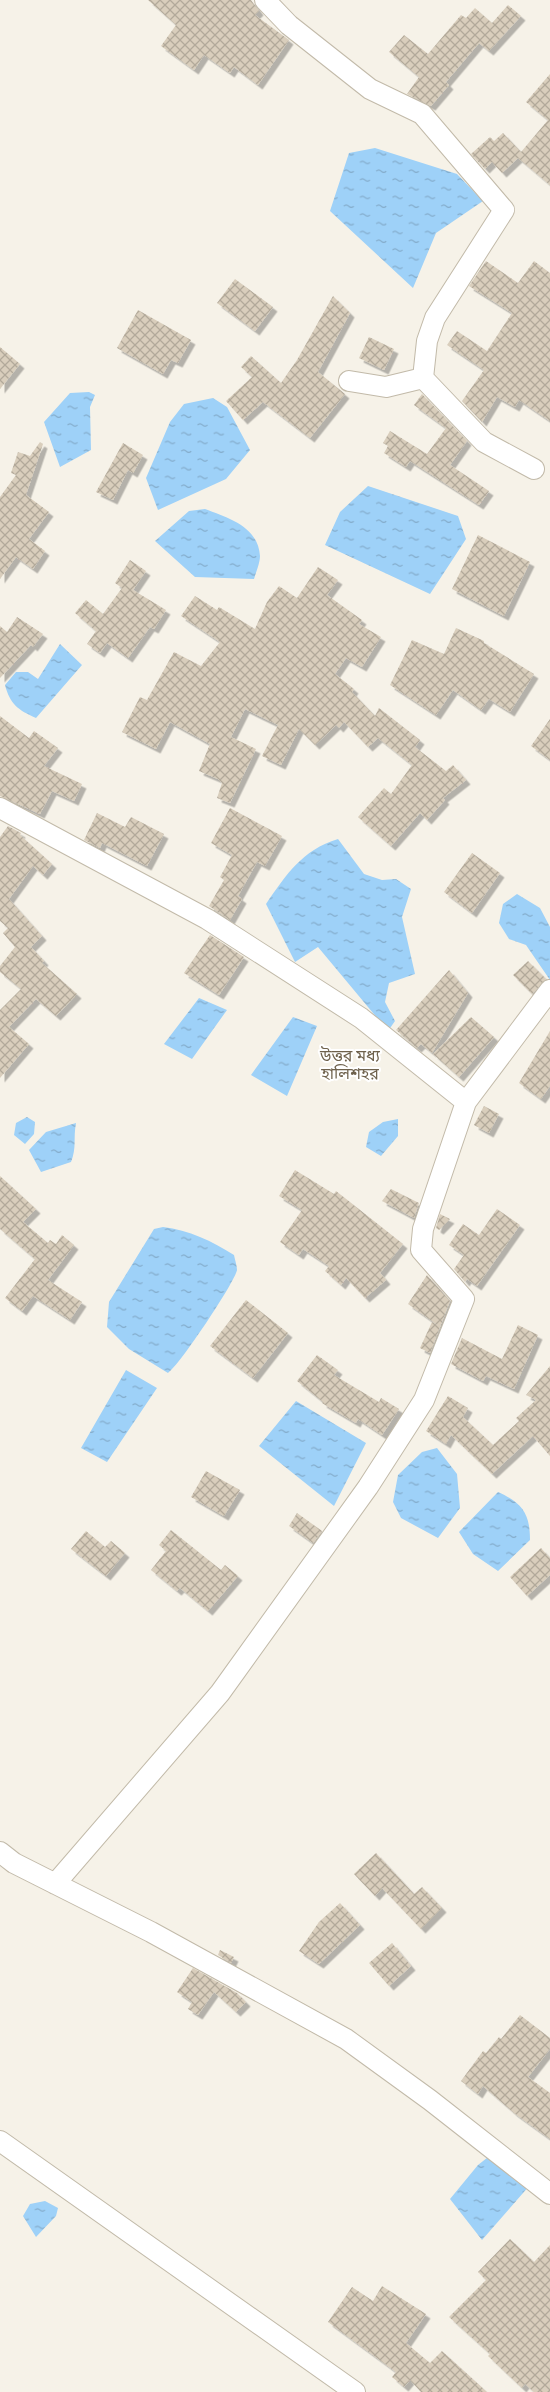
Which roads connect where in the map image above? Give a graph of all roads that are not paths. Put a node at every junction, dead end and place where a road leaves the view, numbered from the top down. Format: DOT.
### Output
graph roads {
  1 [pos="265,0"];
  2 [pos="423,378"];
  3 [pos="349,381"];
  4 [pos="534,469"];
  5 [pos="0,808"];
  6 [pos="550,990"];
  7 [pos="466,1102"];
  8 [pos="0,1852"];
  9 [pos="55,1884"];
  10 [pos="0,2141"];
  11 [pos="550,2194"];
  12 [pos="355,2392"];
  1 -- 2 [label="street"];
  2 -- 3 [label="street"];
  2 -- 4 [label="street"];
  5 -- 7 [label="street"];
  6 -- 7 [label="street"];
  7 -- 9 [label="street"];
  8 -- 9 [label="street"];
  9 -- 11 [label="street"];
  10 -- 12 [label="street"];
}
